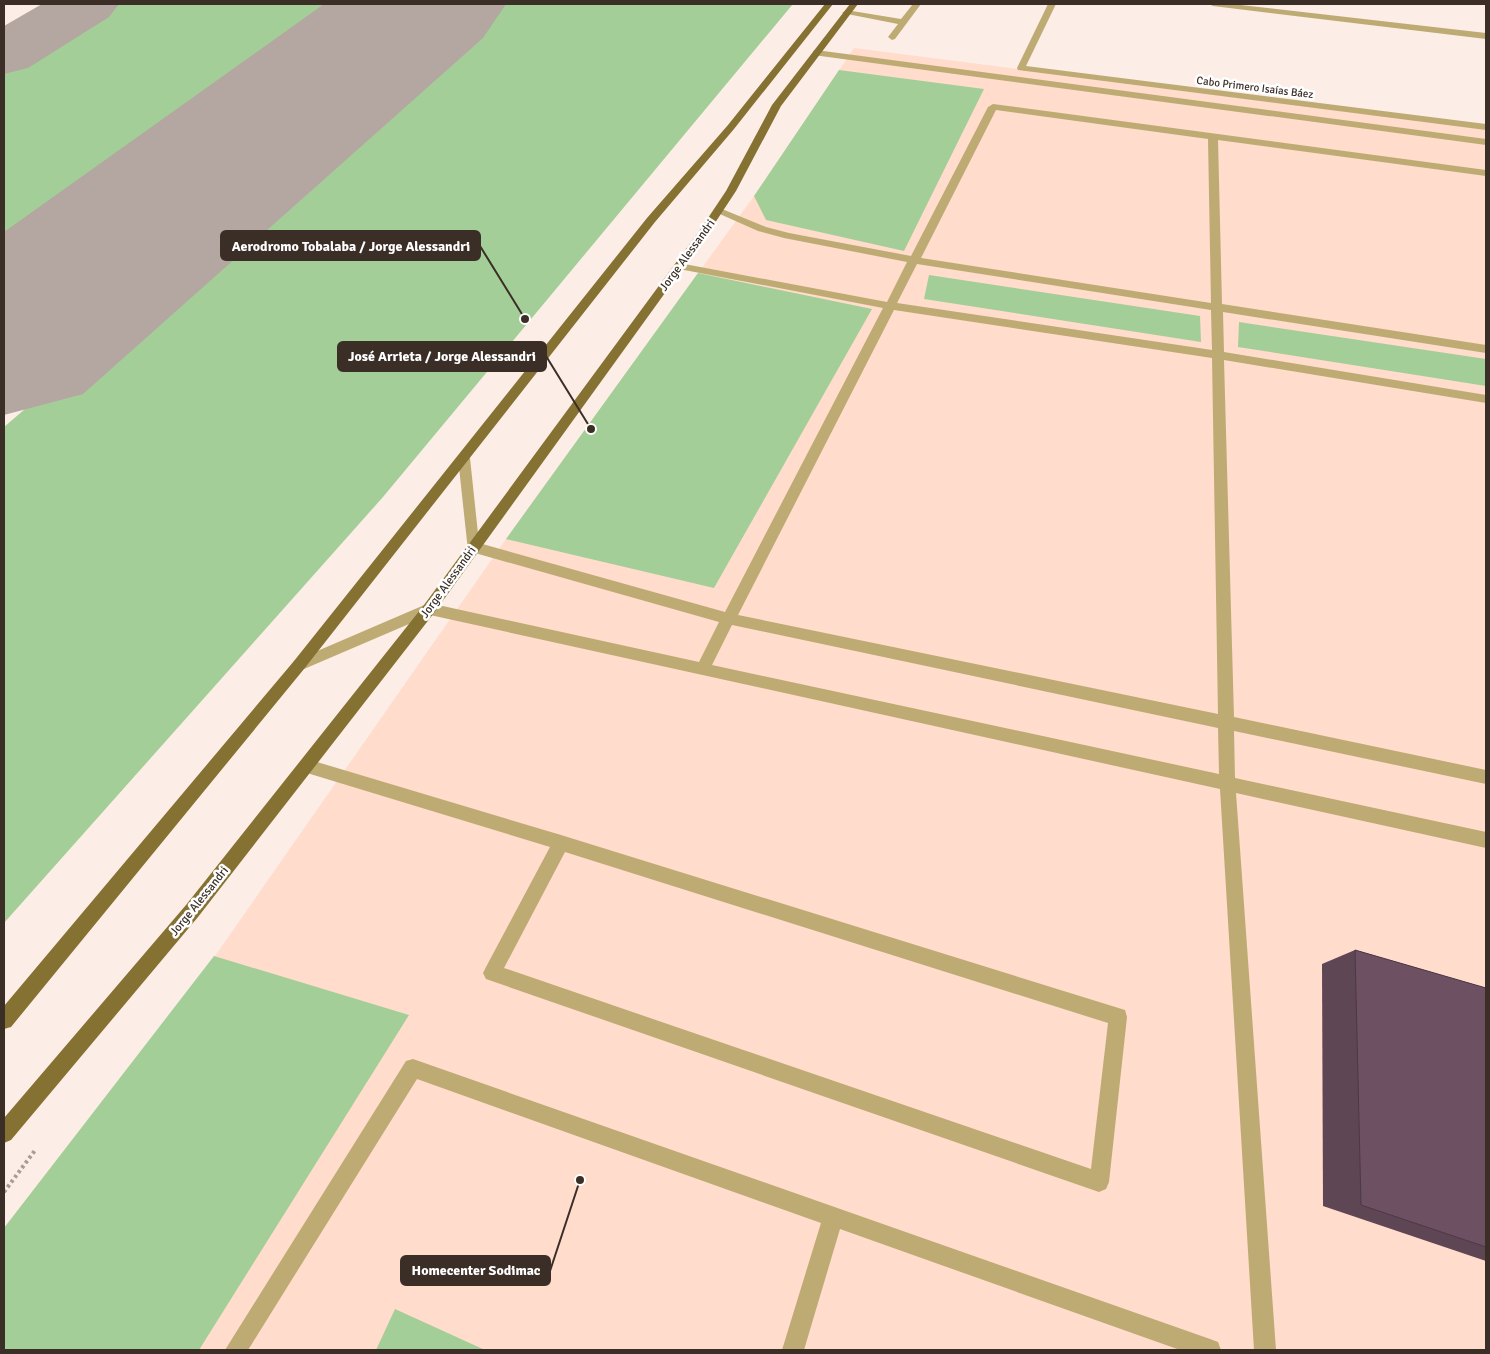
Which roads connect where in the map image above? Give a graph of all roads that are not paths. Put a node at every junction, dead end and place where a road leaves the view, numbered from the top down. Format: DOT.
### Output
graph roads {
  1 [pos="829,4"];
  2 [pos="854,4"];
  3 [pos="917,4"];
  4 [pos="1052,4"];
  5 [pos="1213,4"];
  6 [pos="846,13"];
  7 [pos="903,22"];
  8 [pos="1486,36"];
  9 [pos="892,37"];
  10 [pos="816,53"];
  11 [pos="1486,127"];
  12 [pos="1213,136"];
  13 [pos="1486,142"];
  14 [pos="1486,173"];
  15 [pos="718,211"];
  16 [pos="914,260"];
  17 [pos="679,266"];
  18 [pos="890,306"];
  19 [pos="1217,308"];
  20 [pos="1486,349"];
  21 [pos="1218,355"];
  22 [pos="1486,399"];
  23 [pos="464,458"];
  24 [pos="473,547"];
  25 [pos="429,609"];
  26 [pos="730,619"];
  27 [pos="298,665"];
  28 [pos="703,668"];
  29 [pos="1225,721"];
  30 [pos="307,766"];
  31 [pos="1486,777"];
  32 [pos="1228,784"];
  33 [pos="1486,840"];
  34 [pos="561,843"];
  35 [pos="4,1020"];
  36 [pos="4,1133"];
  37 [pos="833,1217"];
  38 [pos="236,1350"];
  39 [pos="793,1350"];
  40 [pos="1210,1350"];
  41 [pos="1265,1350"];
  1 -- 23 [label="main road"];
  2 -- 6 [label="main road, Jorge Alessandri"];
  3 -- 7 [label="street"];
  4 -- 11 [label="street, Cabo Primero Isaías Báez"];
  5 -- 8 [label="street"];
  6 -- 7 [label="street"];
  6 -- 10 [label="main road, Jorge Alessandri"];
  7 -- 9 [label="street"];
  10 -- 13 [label="street"];
  10 -- 15 [label="main road, Jorge Alessandri"];
  12 -- 14 [label="street"];
  12 -- 16 [label="street"];
  12 -- 19 [label="street"];
  15 -- 16 [label="street"];
  15 -- 17 [label="main road, Jorge Alessandri"];
  16 -- 18 [label="street"];
  16 -- 19 [label="street"];
  17 -- 18 [label="street"];
  17 -- 24 [label="main road, Jorge Alessandri"];
  18 -- 21 [label="street"];
  18 -- 26 [label="street"];
  19 -- 20 [label="street"];
  19 -- 21 [label="street"];
  21 -- 22 [label="street"];
  21 -- 29 [label="street"];
  23 -- 24 [label="street"];
  23 -- 27 [label="main road"];
  24 -- 25 [label="main road, Jorge Alessandri"];
  24 -- 26 [label="street"];
  25 -- 27 [label="street"];
  25 -- 28 [label="street"];
  25 -- 30 [label="main road, Jorge Alessandri"];
  26 -- 28 [label="street"];
  26 -- 29 [label="street"];
  27 -- 35 [label="main road"];
  28 -- 32 [label="street"];
  29 -- 31 [label="street"];
  29 -- 32 [label="street"];
  30 -- 34 [label="street"];
  30 -- 36 [label="main road, Jorge Alessandri"];
  32 -- 33 [label="street"];
  32 -- 41 [label="street"];
  34 -- 34 [label="street"];
  37 -- 38 [label="street"];
  37 -- 39 [label="street"];
  37 -- 40 [label="street"];
}
